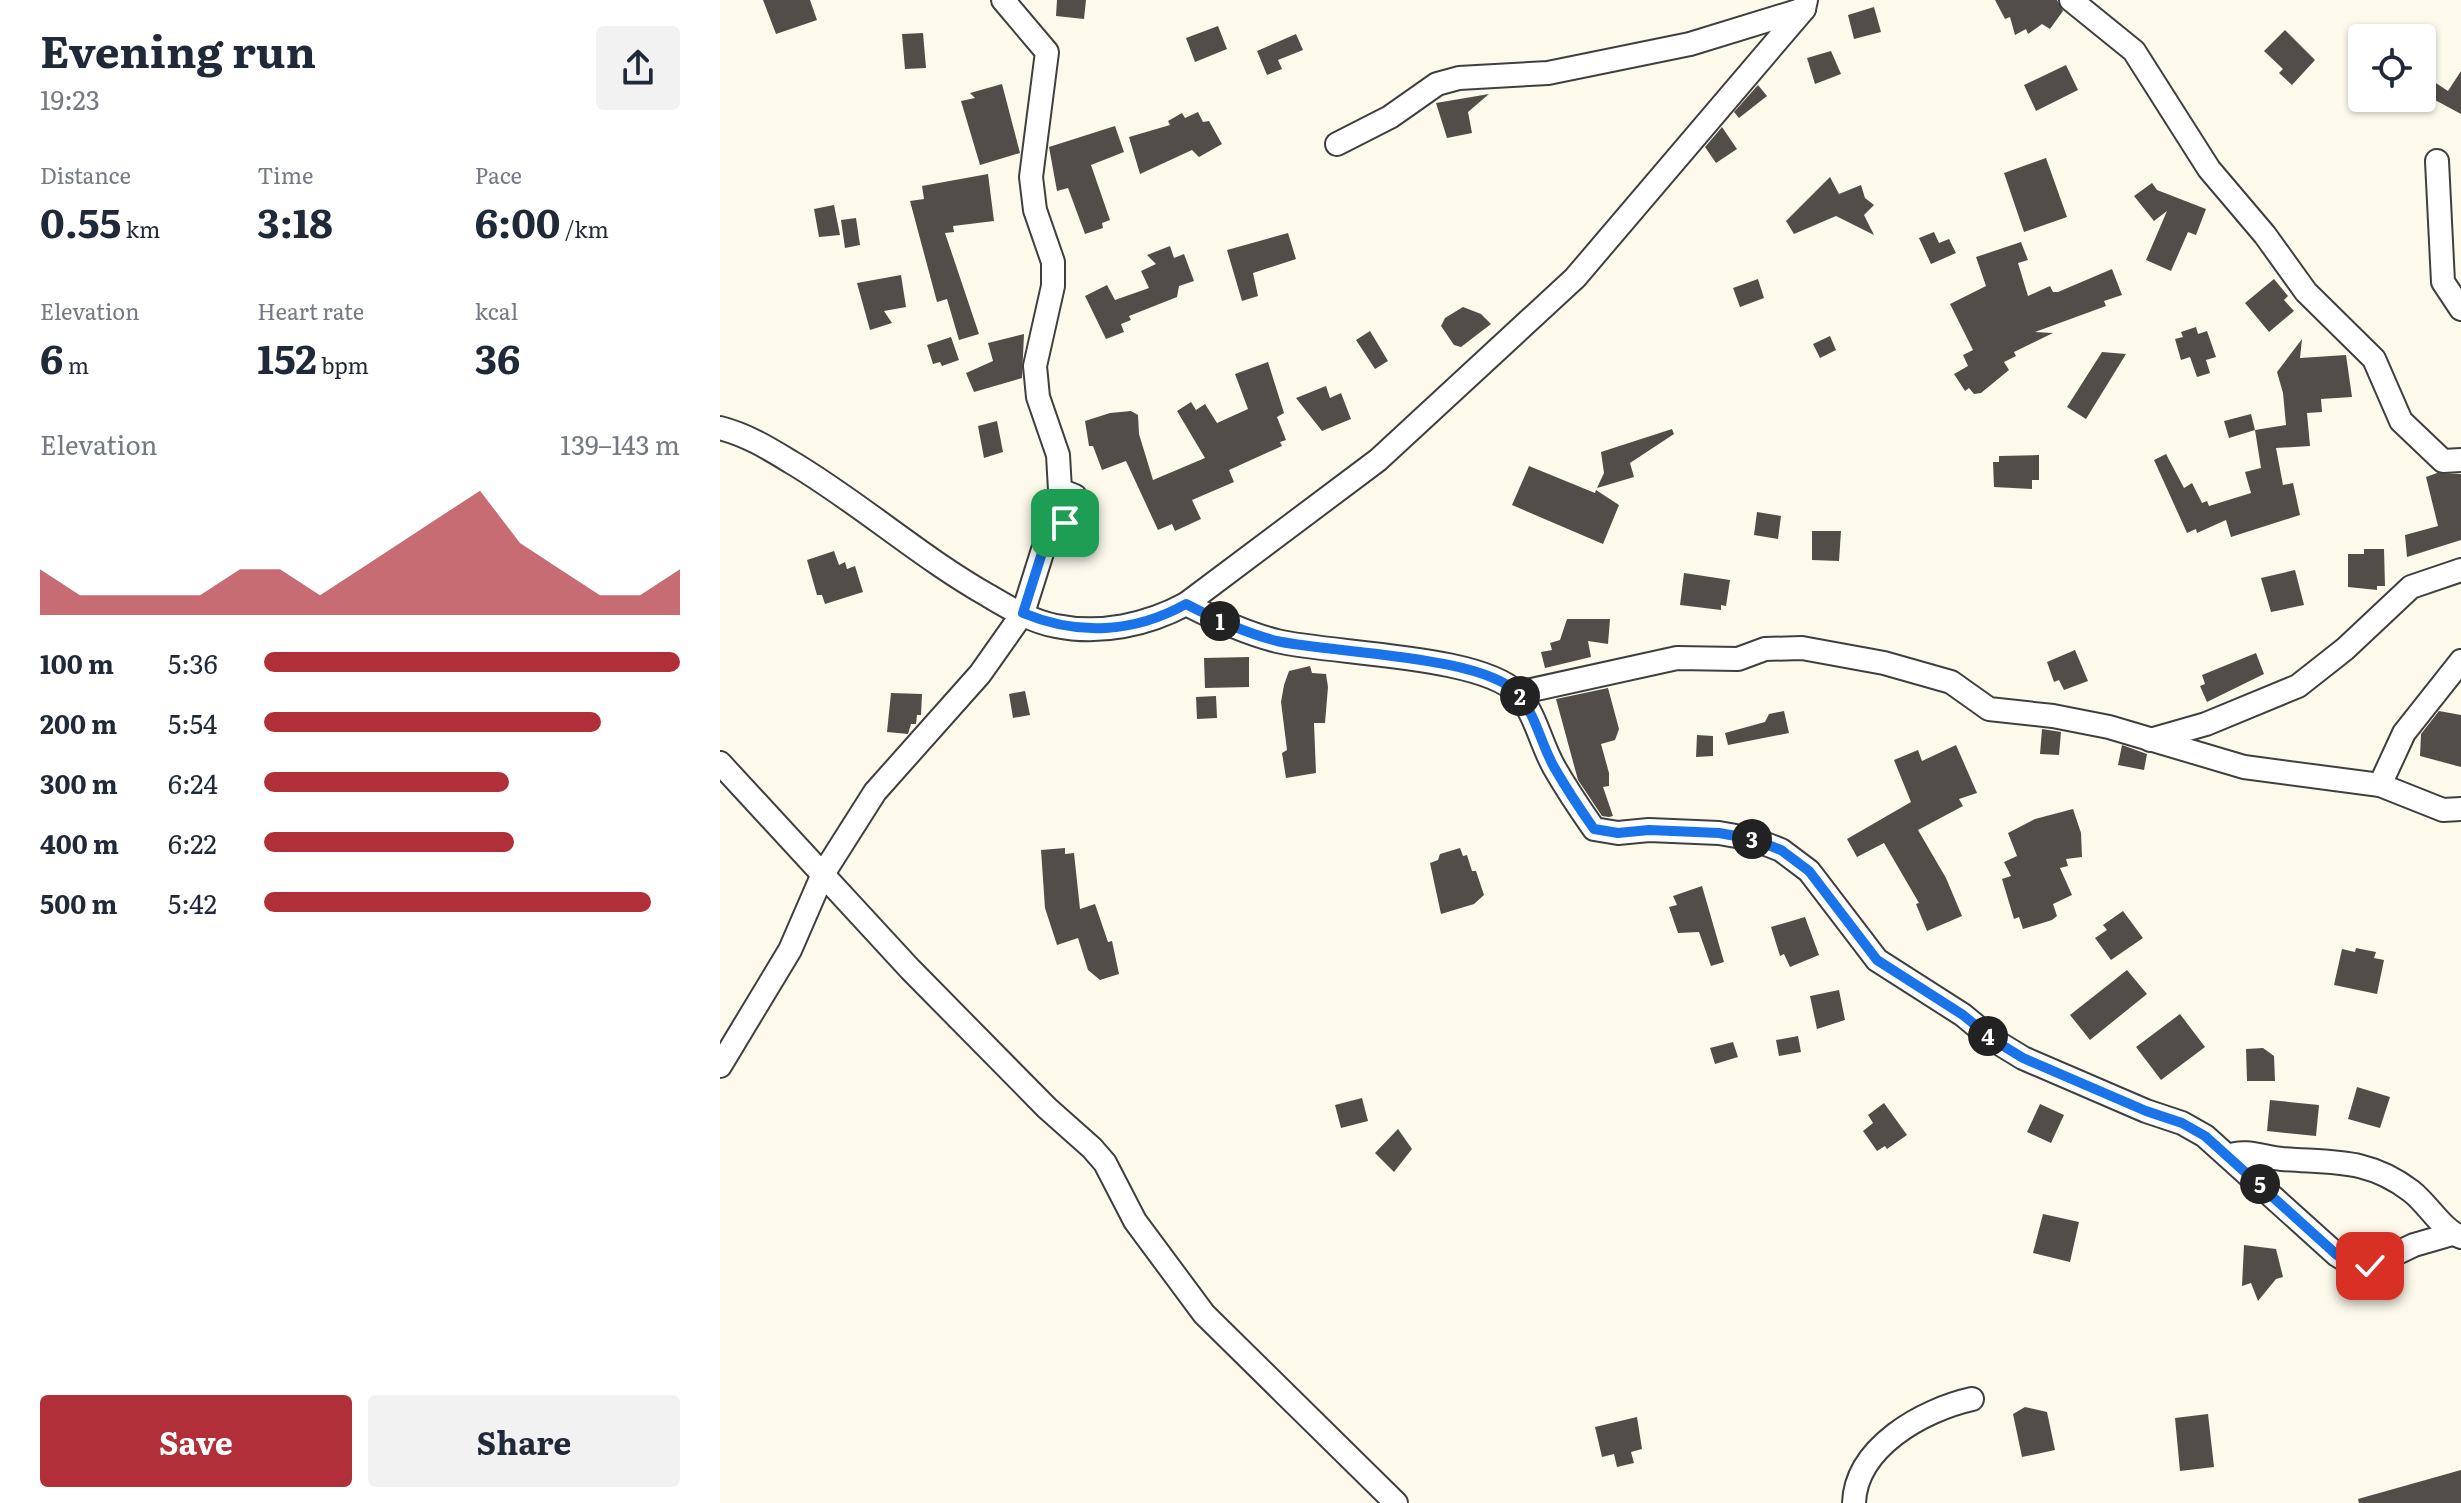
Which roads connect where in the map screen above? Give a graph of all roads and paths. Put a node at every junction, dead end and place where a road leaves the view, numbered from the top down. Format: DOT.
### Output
graph roads {
  1 [pos="1003,0"];
  2 [pos="2071,0"];
  3 [pos="1805,5"];
  4 [pos="1337,144"];
  5 [pos="2437,161"];
  6 [pos="2461,309"];
  7 [pos="720,428"];
  8 [pos="2461,460"];
  9 [pos="2461,570"];
  10 [pos="1186,604"];
  11 [pos="1023,613"];
  12 [pos="2461,661"];
  13 [pos="1518,693"];
  14 [pos="2150,740"];
  15 [pos="720,763"];
  16 [pos="2380,785"];
  17 [pos="2461,809"];
  18 [pos="823,874"];
  19 [pos="720,1066"];
  20 [pos="2228,1156"];
  21 [pos="2457,1235"];
  22 [pos="1972,1399"];
  23 [pos="1396,1503"];
  24 [pos="1854,1503"];
  1 -- 11 [label="street"];
  2 -- 8 [label="street"];
  3 -- 4 [label="street"];
  3 -- 10 [label="street"];
  5 -- 6 [label="street"];
  7 -- 11 [label="street"];
  9 -- 14 [label="street"];
  10 -- 11 [label="street"];
  10 -- 13 [label="street"];
  11 -- 18 [label="street"];
  12 -- 16 [label="street"];
  13 -- 14 [label="street"];
  13 -- 20 [label="street"];
  14 -- 16 [label="street"];
  15 -- 18 [label="street"];
  16 -- 17 [label="street"];
  18 -- 19 [label="street"];
  18 -- 23 [label="street"];
  20 -- 21 [label="street"];
  20 -- 21 [label="street"];
  22 -- 24 [label="street"];
}
